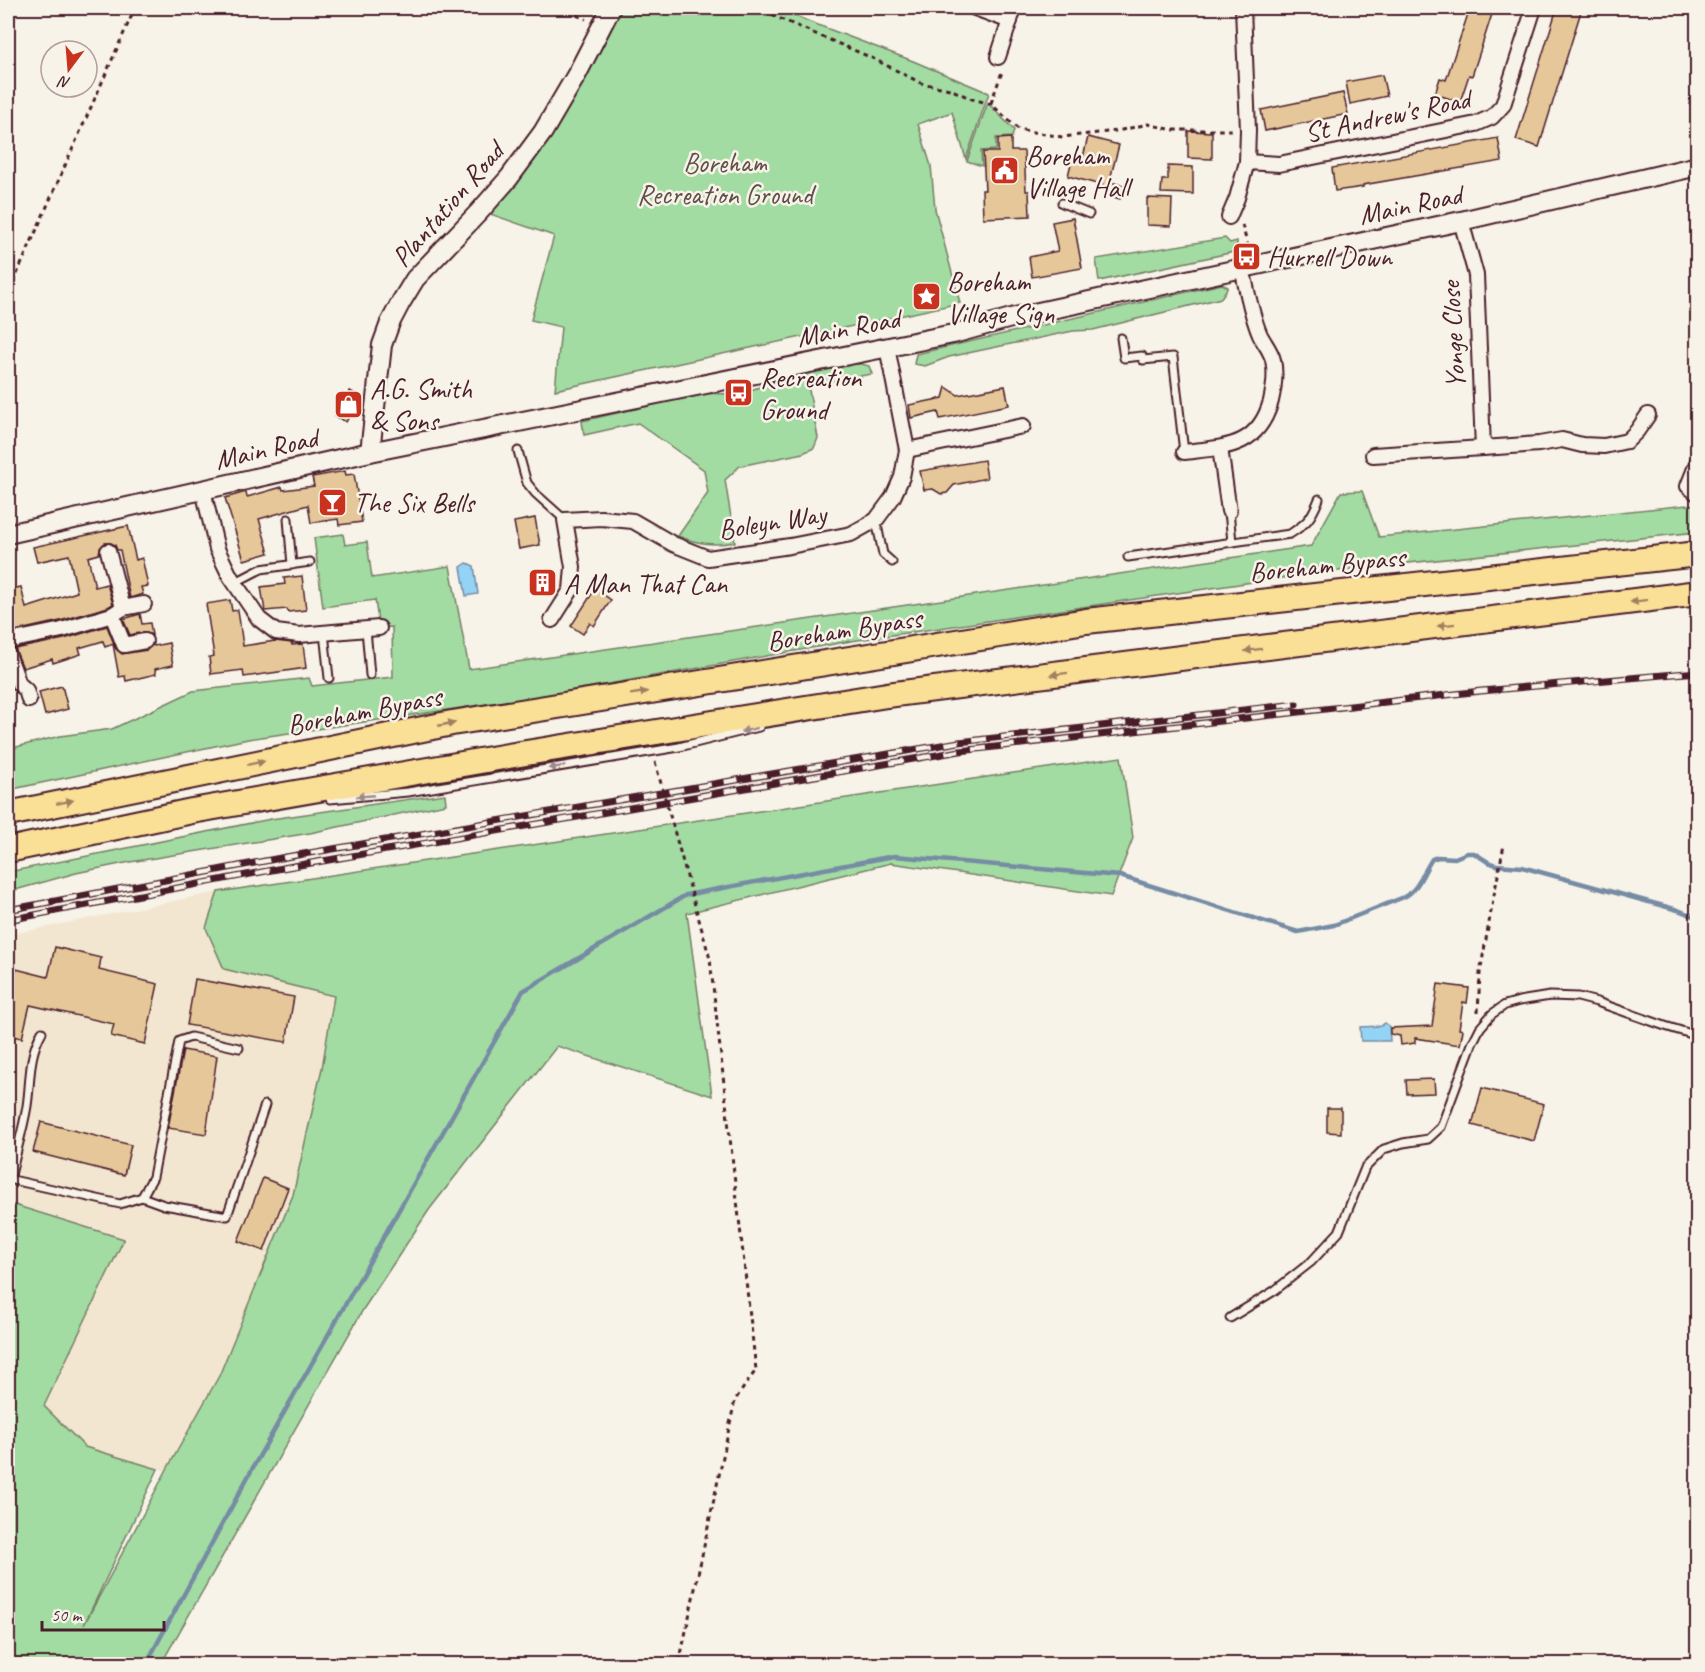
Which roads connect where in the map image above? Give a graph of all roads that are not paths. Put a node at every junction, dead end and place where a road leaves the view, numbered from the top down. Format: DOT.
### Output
graph roads {
  1 [pos="611,8"];
  2 [pos="975,8"];
  3 [pos="1014,8"];
  4 [pos="1243,8"];
  5 [pos="1534,8"];
  6 [pos="1010,21"];
  7 [pos="998,57"];
  8 [pos="1247,162"];
  9 [pos="1698,166"];
  10 [pos="1062,203"];
  11 [pos="1089,214"];
  12 [pos="1229,217"];
  13 [pos="1461,221"];
  14 [pos="1248,267"];
  15 [pos="1121,338"];
  16 [pos="887,347"];
  17 [pos="1648,415"];
  18 [pos="1023,426"];
  19 [pos="1220,448"];
  20 [pos="1483,448"];
  21 [pos="907,450"];
  22 [pos="518,451"];
  23 [pos="370,452"];
  24 [pos="1184,452"];
  25 [pos="1373,455"];
  26 [pos="1698,461"];
  27 [pos="203,490"];
  28 [pos="1698,494"];
  29 [pos="1319,500"];
  30 [pos="1229,511"];
  31 [pos="288,519"];
  32 [pos="565,520"];
  33 [pos="876,520"];
  34 [pos="8,534"];
  35 [pos="1232,542"];
  36 [pos="108,550"];
  37 [pos="1698,554"];
  38 [pos="1128,557"];
  39 [pos="310,562"];
  40 [pos="892,562"];
  41 [pos="292,565"];
  42 [pos="234,583"];
  43 [pos="1698,593"];
  44 [pos="144,604"];
  45 [pos="118,611"];
  46 [pos="552,620"];
  47 [pos="372,628"];
  48 [pos="324,633"];
  49 [pos="145,641"];
  50 [pos="9,646"];
  51 [pos="370,675"];
  52 [pos="329,678"];
  53 [pos="887,695"];
  54 [pos="29,700"];
  55 [pos="794,718"];
  56 [pos="771,724"];
  57 [pos="317,800"];
  58 [pos="294,802"];
  59 [pos="192,811"];
  60 [pos="8,814"];
  61 [pos="8,850"];
  62 [pos="42,1032"];
  63 [pos="1698,1036"];
  64 [pos="239,1048"];
  65 [pos="265,1105"];
  66 [pos="9,1180"];
  67 [pos="142,1197"];
  68 [pos="1230,1318"];
  1 -- 23 [label="main road, Plantation Road"];
  2 -- 6 [label="street"];
  3 -- 6 [label="street"];
  4 -- 8 [label="street"];
  5 -- 8 [label="street, St Andrew's Road"];
  6 -- 7 [label="street"];
  8 -- 12 [label="street"];
  9 -- 13 [label="main road, Main Road"];
  10 -- 11 [label="lane"];
  13 -- 14 [label="main road, Main Road"];
  13 -- 20 [label="street, Yonge Close"];
  14 -- 16 [label="main road, Main Road"];
  14 -- 19 [label="street"];
  15 -- 24 [label="lane"];
  16 -- 21 [label="street, Boleyn Way"];
  16 -- 23 [label="main road, Main Road"];
  17 -- 20 [label="street"];
  18 -- 21 [label="street"];
  19 -- 24 [label="street"];
  19 -- 30 [label="street"];
  20 -- 25 [label="street"];
  21 -- 33 [label="street, Boleyn Way"];
  22 -- 32 [label="lane"];
  23 -- 27 [label="main road, Main Road"];
  26 -- 28 [label="street"];
  27 -- 34 [label="main road, Main Road"];
  27 -- 42 [label="street"];
  29 -- 35 [label="lane"];
  30 -- 35 [label="lane"];
  31 -- 41 [label="lane"];
  32 -- 33 [label="street, Boleyn Way"];
  32 -- 46 [label="street"];
  33 -- 40 [label="lane"];
  35 -- 38 [label="lane"];
  36 -- 45 [label="street"];
  60 -- 37 [label="highway, Boreham Bypass, one-way"];
  39 -- 41 [label="lane"];
  41 -- 42 [label="lane"];
  42 -- 48 [label="street"];
  43 -- 53 [label="highway, one-way"];
  44 -- 45 [label="street"];
  45 -- 49 [label="street"];
  45 -- 50 [label="street"];
  47 -- 48 [label="street"];
  47 -- 51 [label="lane"];
  48 -- 52 [label="lane"];
  50 -- 54 [label="street"];
  53 -- 55 [label="lane"];
  53 -- 59 [label="highway"];
  56 -- 57 [label="lane, one-way"];
  58 -- 59 [label="lane"];
  59 -- 61 [label="highway"];
  62 -- 66 [label="lane"];
  63 -- 68 [label="lane"];
  64 -- 67 [label="lane"];
  65 -- 67 [label="lane"];
  66 -- 67 [label="lane"];
}
